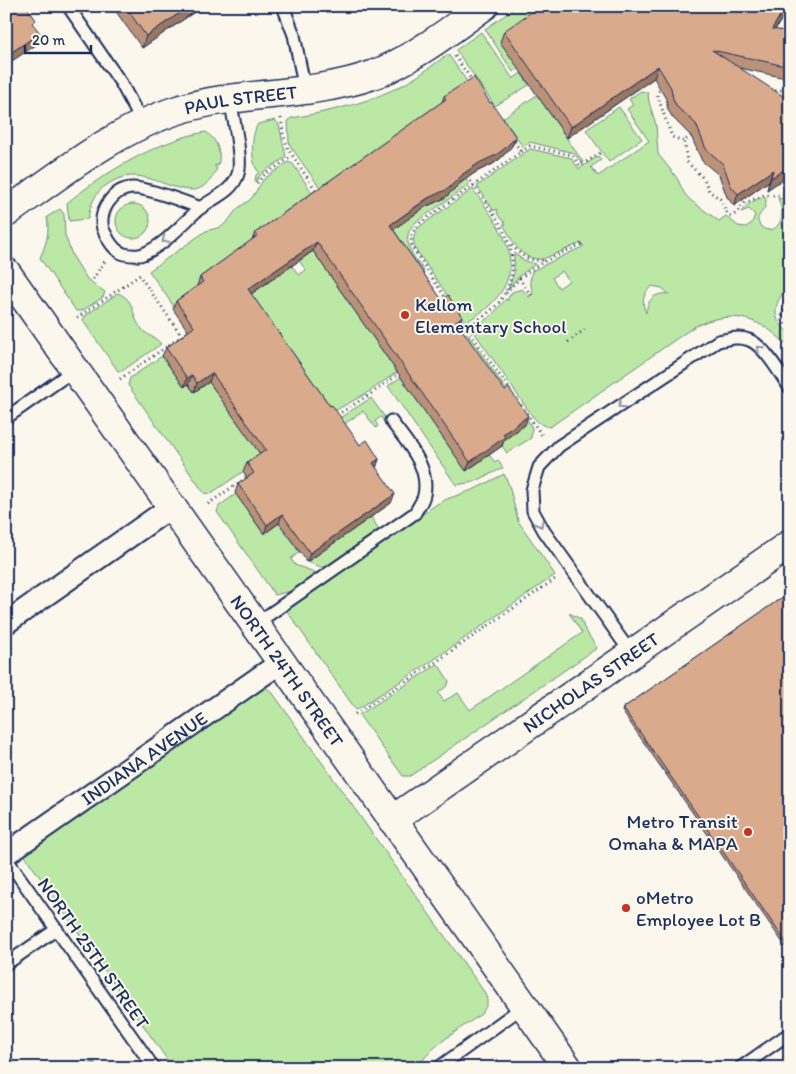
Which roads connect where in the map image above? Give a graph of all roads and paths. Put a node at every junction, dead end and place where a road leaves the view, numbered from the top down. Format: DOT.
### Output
graph roads {
  1 [pos="68,6"];
  2 [pos="283,6"];
  3 [pos="484,6"];
  4 [pos="450,49"];
  5 [pos="664,84"];
  6 [pos="767,88"];
  7 [pos="478,89"];
  8 [pos="305,90"];
  9 [pos="790,90"];
  10 [pos="230,99"];
  11 [pos="281,118"];
  12 [pos="143,124"];
  13 [pos="510,136"];
  14 [pos="691,136"];
  15 [pos="684,141"];
  16 [pos="521,152"];
  17 [pos="602,152"];
  18 [pos="292,156"];
  19 [pos="468,177"];
  20 [pos="258,182"];
  21 [pos="474,186"];
  22 [pos="790,192"];
  23 [pos="319,194"];
  24 [pos="201,208"];
  25 [pos="6,213"];
  26 [pos="509,241"];
  27 [pos="582,244"];
  28 [pos="107,258"];
  29 [pos="548,260"];
  30 [pos="146,270"];
  31 [pos="427,271"];
  32 [pos="6,272"];
  33 [pos="422,274"];
  34 [pos="139,275"];
  35 [pos="519,278"];
  36 [pos="93,279"];
  37 [pos="790,292"];
  38 [pos="532,295"];
  39 [pos="502,299"];
  40 [pos="452,306"];
  41 [pos="457,313"];
  42 [pos="77,318"];
  43 [pos="467,327"];
  44 [pos="588,327"];
  45 [pos="790,329"];
  46 [pos="568,342"];
  47 [pos="74,370"];
  48 [pos="399,374"];
  49 [pos="120,379"];
  50 [pos="790,388"];
  51 [pos="510,390"];
  52 [pos="516,398"];
  53 [pos="332,417"];
  54 [pos="6,418"];
  55 [pos="391,421"];
  56 [pos="543,437"];
  57 [pos="247,477"];
  58 [pos="208,504"];
  59 [pos="171,507"];
  60 [pos="790,544"];
  61 [pos="559,576"];
  62 [pos="6,623"];
  63 [pos="254,625"];
  64 [pos="632,653"];
  65 [pos="280,663"];
  66 [pos="355,714"];
  67 [pos="392,820"];
  68 [pos="6,854"];
  69 [pos="6,858"];
  70 [pos="57,929"];
  71 [pos="6,964"];
  72 [pos="524,1006"];
  73 [pos="790,1033"];
  74 [pos="154,1068"];
  75 [pos="438,1068"];
  76 [pos="568,1068"];
  77 [pos="740,1068"];
  1 -- 12 [label="lane"];
  2 -- 8 [label="lane"];
  3 -- 8 [label="street, PAUL STREET"];
  4 -- 7 [label="path"];
  5 -- 15 [label="path"];
  6 -- 9 [label="path"];
  8 -- 10 [label="street, PAUL STREET"];
  10 -- 12 [label="street, PAUL STREET"];
  10 -- 24 [label="lane"];
  11 -- 18 [label="path"];
  12 -- 25 [label="street, PAUL STREET"];
  13 -- 16 [label="path"];
  14 -- 15 [label="path"];
  15 -- 22 [label="path"];
  16 -- 17 [label="path"];
  16 -- 21 [label="path"];
  18 -- 20 [label="path"];
  18 -- 23 [label="path"];
  19 -- 21 [label="path"];
  21 -- 26 [label="path"];
  21 -- 31 [label="path"];
  24 -- 24 [label="lane, one-way"];
  26 -- 29 [label="path"];
  26 -- 39 [label="path"];
  27 -- 29 [label="path"];
  28 -- 36 [label="path"];
  29 -- 35 [label="path"];
  30 -- 34 [label="path"];
  31 -- 33 [label="path"];
  31 -- 40 [label="path"];
  32 -- 47 [label="street, NORTH 24TH STREET"];
  34 -- 42 [label="path"];
  34 -- 49 [label="path"];
  35 -- 38 [label="path"];
  35 -- 39 [label="path"];
  37 -- 45 [label="path"];
  39 -- 43 [label="path"];
  41 -- 43 [label="path"];
  43 -- 51 [label="path"];
  44 -- 46 [label="path"];
  47 -- 54 [label="lane"];
  47 -- 59 [label="street, NORTH 24TH STREET"];
  48 -- 53 [label="path"];
  50 -- 64 [label="lane, one-way"];
  52 -- 56 [label="path"];
  55 -- 63 [label="lane"];
  57 -- 58 [label="path"];
  59 -- 62 [label="street"];
  59 -- 63 [label="street, NORTH 24TH STREET"];
  60 -- 64 [label="street, NICHOLAS STREET"];
  61 -- 66 [label="path"];
  63 -- 65 [label="street, NORTH 24TH STREET"];
  64 -- 67 [label="street, NICHOLAS STREET"];
  65 -- 67 [label="street, NORTH 24TH STREET"];
  65 -- 68 [label="street, INDIANA AVENUE"];
  67 -- 72 [label="street, NORTH 24TH STREET"];
  69 -- 70 [label="lane, NORTH 25TH STREET"];
  70 -- 71 [label="lane"];
  70 -- 74 [label="lane, NORTH 25TH STREET"];
  72 -- 75 [label="lane"];
  72 -- 76 [label="street, NORTH 24TH STREET"];
  73 -- 77 [label="lane"];
}
